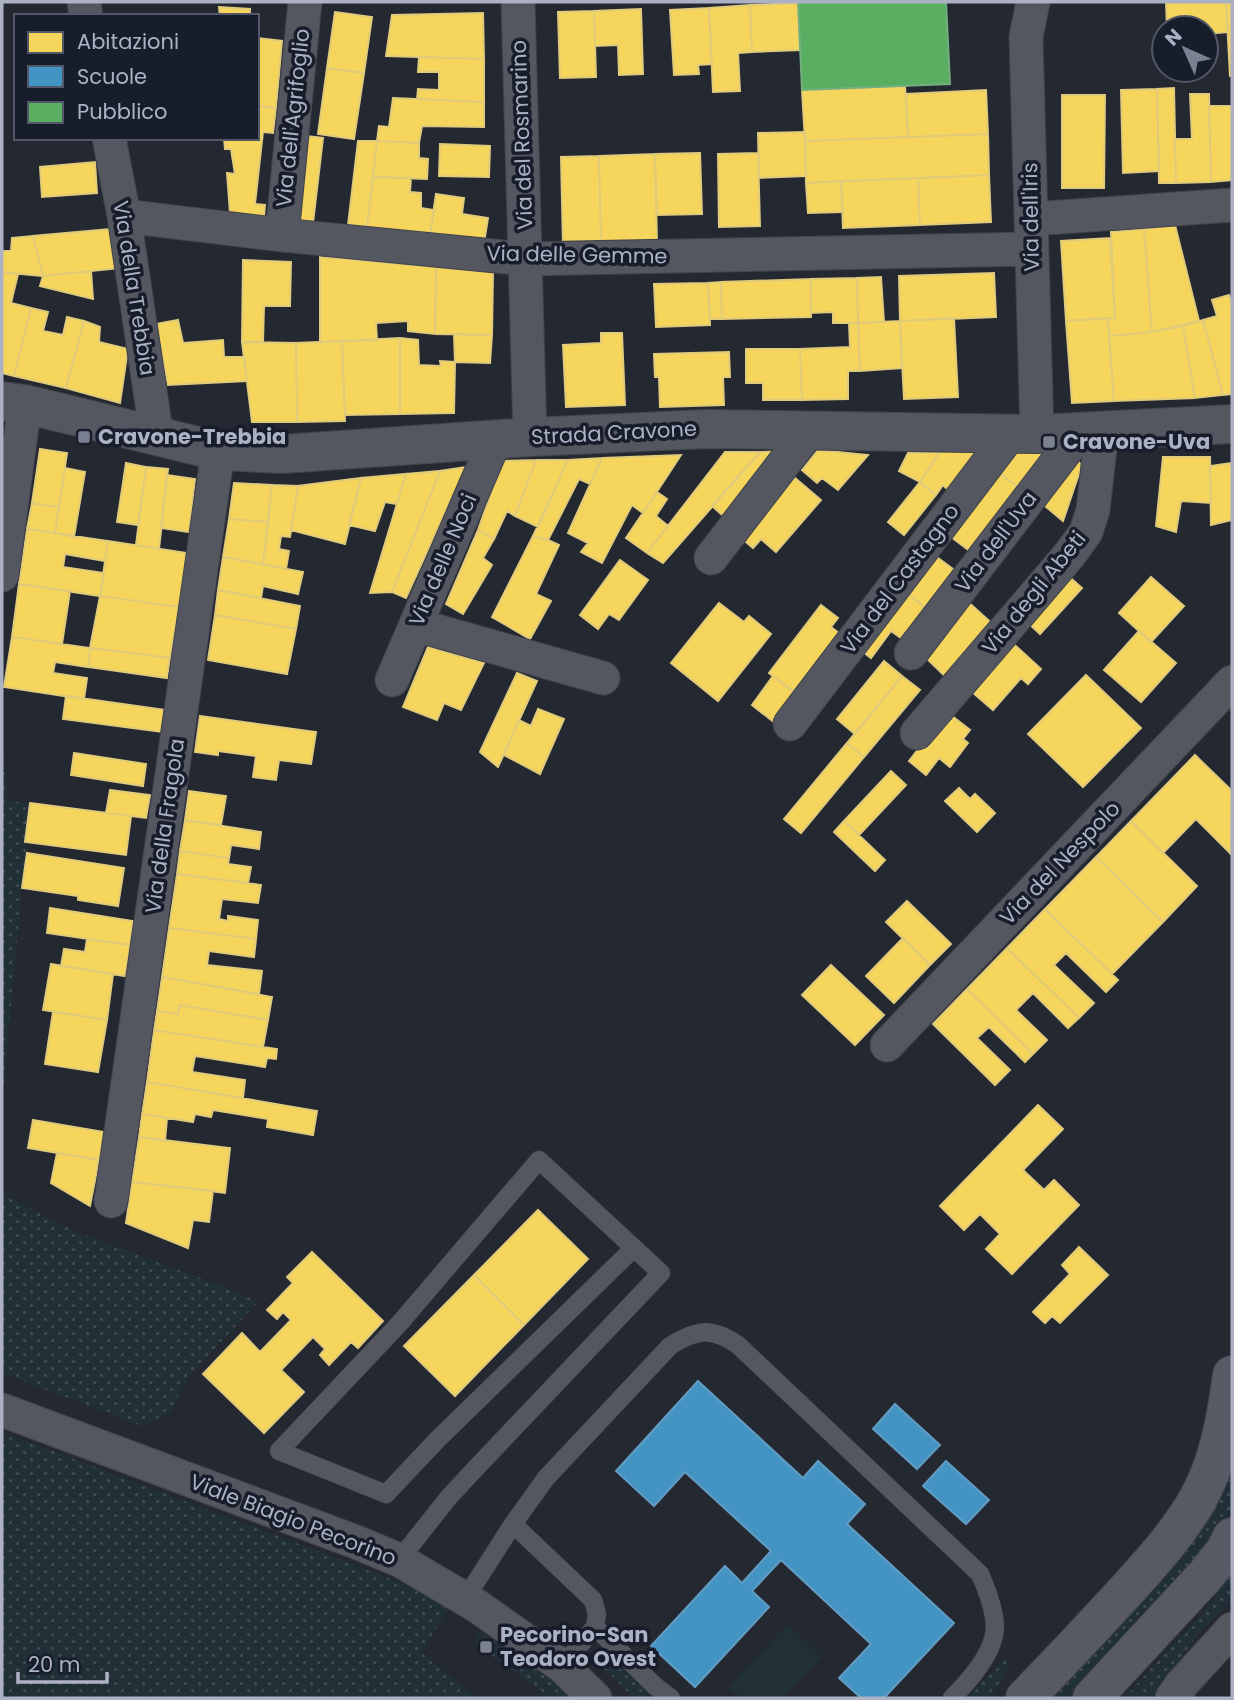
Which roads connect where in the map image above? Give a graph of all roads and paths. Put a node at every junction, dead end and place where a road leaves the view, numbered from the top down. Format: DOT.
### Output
graph roads {
  1 [pos="305,2"];
  2 [pos="518,2"];
  3 [pos="1033,2"];
  4 [pos="109,140"];
  5 [pos="1232,205"];
  6 [pos="124,216"];
  7 [pos="1032,234"];
  8 [pos="282,235"];
  9 [pos="525,259"];
  10 [pos="14,403"];
  11 [pos="1232,424"];
  12 [pos="808,432"];
  13 [pos="1091,432"];
  14 [pos="1024,434"];
  15 [pos="157,438"];
  16 [pos="512,439"];
  17 [pos="218,451"];
  18 [pos="711,558"];
  19 [pos="2,575"];
  20 [pos="416,625"];
  21 [pos="911,653"];
  22 [pos="603,678"];
  23 [pos="392,680"];
  24 [pos="1232,682"];
  25 [pos="790,724"];
  26 [pos="916,733"];
  27 [pos="887,1045"];
  28 [pos="111,1201"];
  29 [pos="634,1248"];
  30 [pos="1232,1375"];
  31 [pos="2,1410"];
  32 [pos="513,1524"];
  33 [pos="1232,1537"];
  34 [pos="399,1560"];
  35 [pos="465,1599"];
  36 [pos="595,1628"];
  37 [pos="1232,1629"];
  38 [pos="562,1667"];
  39 [pos="596,1698"];
  40 [pos="671,1698"];
  41 [pos="952,1698"];
  42 [pos="1025,1698"];
  43 [pos="1092,1698"];
  44 [pos="1172,1698"];
  1 -- 8 [label="street, Via dell'Agrifoglio"];
  2 -- 9 [label="street, Via del Rosmarino"];
  3 -- 7 [label="street, Via dell'Iris"];
  4 -- 6 [label="street, Via della Trebbia"];
  5 -- 7 [label="street, Via delle Gemme"];
  6 -- 8 [label="street, Via delle Gemme"];
  6 -- 15 [label="street, Via della Trebbia"];
  7 -- 9 [label="street, Via delle Gemme"];
  7 -- 14 [label="street, Via dell'Iris"];
  8 -- 9 [label="street, Via delle Gemme"];
  9 -- 16 [label="street, Via del Rosmarino"];
  10 -- 15 [label="street, Strada Cravone"];
  10 -- 19 [label="street"];
  11 -- 13 [label="street, Strada Cravone"];
  12 -- 14 [label="street, Strada Cravone"];
  12 -- 16 [label="street, Strada Cravone"];
  12 -- 18 [label="street"];
  13 -- 14 [label="street, Strada Cravone"];
  13 -- 21 [label="street, Via dell'Uva"];
  13 -- 26 [label="street, Via degli Abeti"];
  14 -- 25 [label="street, Via del Castagno"];
  15 -- 17 [label="street, Strada Cravone"];
  16 -- 17 [label="street, Strada Cravone"];
  16 -- 20 [label="street, Via delle Noci"];
  17 -- 28 [label="street, Via della Fragola"];
  20 -- 22 [label="street"];
  20 -- 23 [label="street, Via delle Noci"];
  24 -- 27 [label="street, Via del Nespolo"];
  29 -- 29 [label="lane"];
  29 -- 34 [label="lane"];
  30 -- 42 [label="main road"];
  31 -- 34 [label="street, Viale Biagio Pecorino"];
  32 -- 35 [label="lane"];
  32 -- 36 [label="lane"];
  32 -- 41 [label="lane"];
  33 -- 43 [label="main road"];
  34 -- 35 [label="street, Viale Biagio Pecorino"];
  35 -- 38 [label="street, Viale Biagio Pecorino"];
  36 -- 38 [label="lane"];
  36 -- 40 [label="lane"];
  37 -- 44 [label="street"];
  38 -- 39 [label="street, Viale Biagio Pecorino"];
}
